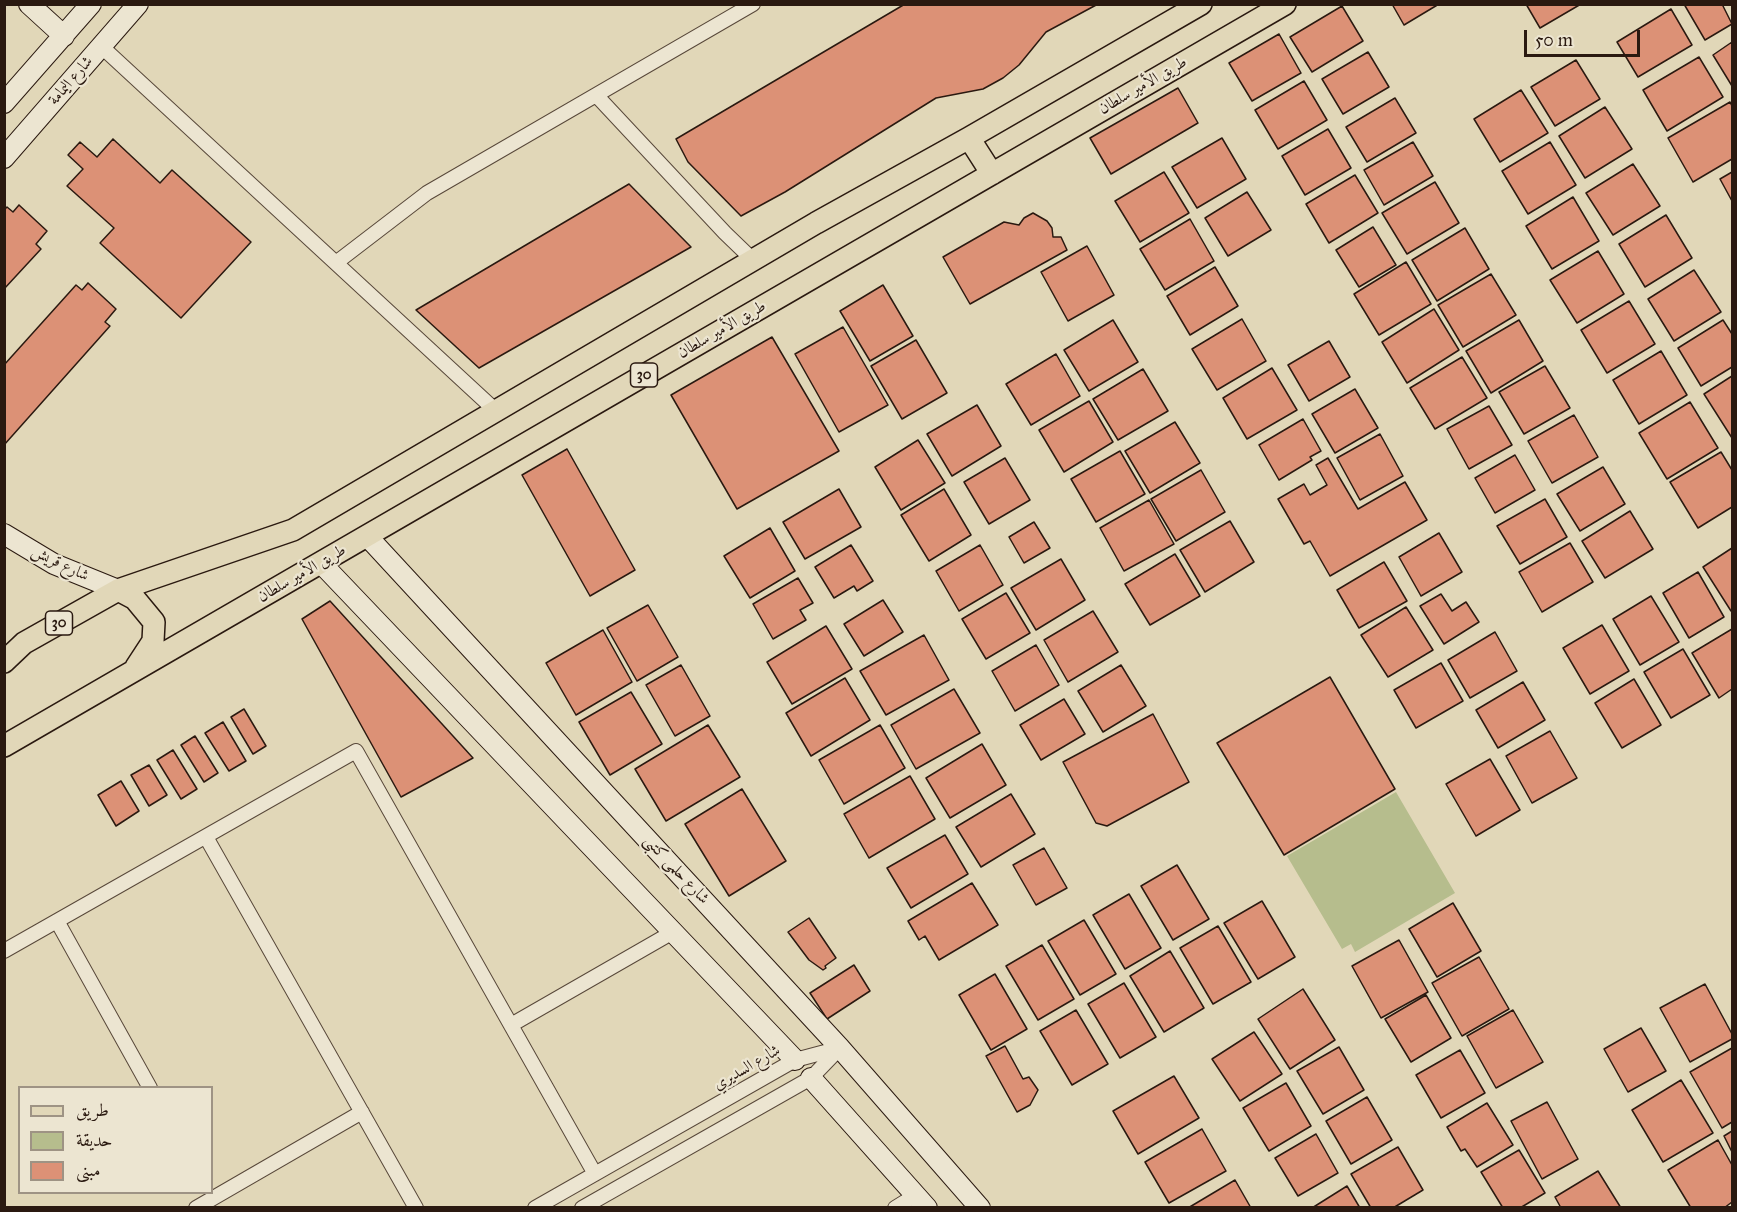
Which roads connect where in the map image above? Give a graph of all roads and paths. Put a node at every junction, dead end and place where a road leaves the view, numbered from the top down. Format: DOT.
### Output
graph roads {
  1 [pos="29,4"];
  2 [pos="91,4"];
  3 [pos="138,4"];
  4 [pos="753,4"];
  5 [pos="1201,4"];
  6 [pos="1285,4"];
  7 [pos="64,36"];
  8 [pos="102,46"];
  9 [pos="596,96"];
  10 [pos="4,103"];
  11 [pos="969,138"];
  12 [pos="4,158"];
  13 [pos="992,174"];
  14 [pos="753,260"];
  15 [pos="337,262"];
  16 [pos="496,411"];
  17 [pos="4,534"];
  18 [pos="367,536"];
  19 [pos="321,563"];
  20 [pos="117,590"];
  21 [pos="4,662"];
  22 [pos="132,672"];
  23 [pos="4,747"];
  24 [pos="206,837"];
  25 [pos="57,921"];
  26 [pos="673,933"];
  27 [pos="4,951"];
  28 [pos="511,1025"];
  29 [pos="840,1048"];
  30 [pos="795,1060"];
  31 [pos="811,1078"];
  32 [pos="149,1086"];
  33 [pos="362,1112"];
  34 [pos="595,1174"];
  35 [pos="213,1193"];
  36 [pos="210,1195"];
  37 [pos="922,1201"];
  38 [pos="196,1208"];
  39 [pos="416,1208"];
  40 [pos="535,1208"];
  41 [pos="582,1208"];
  42 [pos="895,1208"];
  43 [pos="980,1208"];
  1 -- 7 [label="street"];
  2 -- 7 [label="street"];
  3 -- 8 [label="street, شارع اليمامة"];
  4 -- 9 [label="street"];
  5 -- 11 [label="main road, 30"];
  6 -- 13 [label="main road, طريق الأمير سلطان / 30"];
  7 -- 10 [label="street"];
  8 -- 12 [label="street, شارع اليمامة"];
  8 -- 15 [label="street"];
  9 -- 14 [label="street"];
  9 -- 15 [label="street"];
  11 -- 13 [label="main road"];
  11 -- 14 [label="main road, 30"];
  13 -- 18 [label="main road, طريق الأمير سلطان / 30"];
  14 -- 16 [label="main road, 30"];
  15 -- 16 [label="street"];
  16 -- 20 [label="main road, 30"];
  17 -- 20 [label="street, شارع قريش"];
  18 -- 19 [label="main road, طريق الأمير سلطان / 30"];
  18 -- 29 [label="street, شارع حلمى كتبى"];
  19 -- 22 [label="main road, طريق الأمير سلطان / 30"];
  19 -- 26 [label="street"];
  20 -- 21 [label="main road, 30"];
  20 -- 22 [label="main road"];
  22 -- 23 [label="main road, طريق الأمير سلطان / 30"];
  24 -- 25 [label="street"];
  24 -- 28 [label="street"];
  24 -- 33 [label="street"];
  25 -- 27 [label="street"];
  25 -- 32 [label="street"];
  26 -- 28 [label="street"];
  26 -- 30 [label="street"];
  28 -- 34 [label="street"];
  29 -- 30 [label="street, شارع السديري"];
  29 -- 31 [label="street"];
  29 -- 43 [label="street, شارع حلمى كتبى"];
  30 -- 31 [label="street"];
  30 -- 34 [label="street, شارع السديري"];
  31 -- 37 [label="street"];
  31 -- 41 [label="street"];
  33 -- 35 [label="street"];
  33 -- 39 [label="street"];
  34 -- 40 [label="street, شارع السديري"];
  36 -- 38 [label="street"];
  37 -- 42 [label="street"];
}
